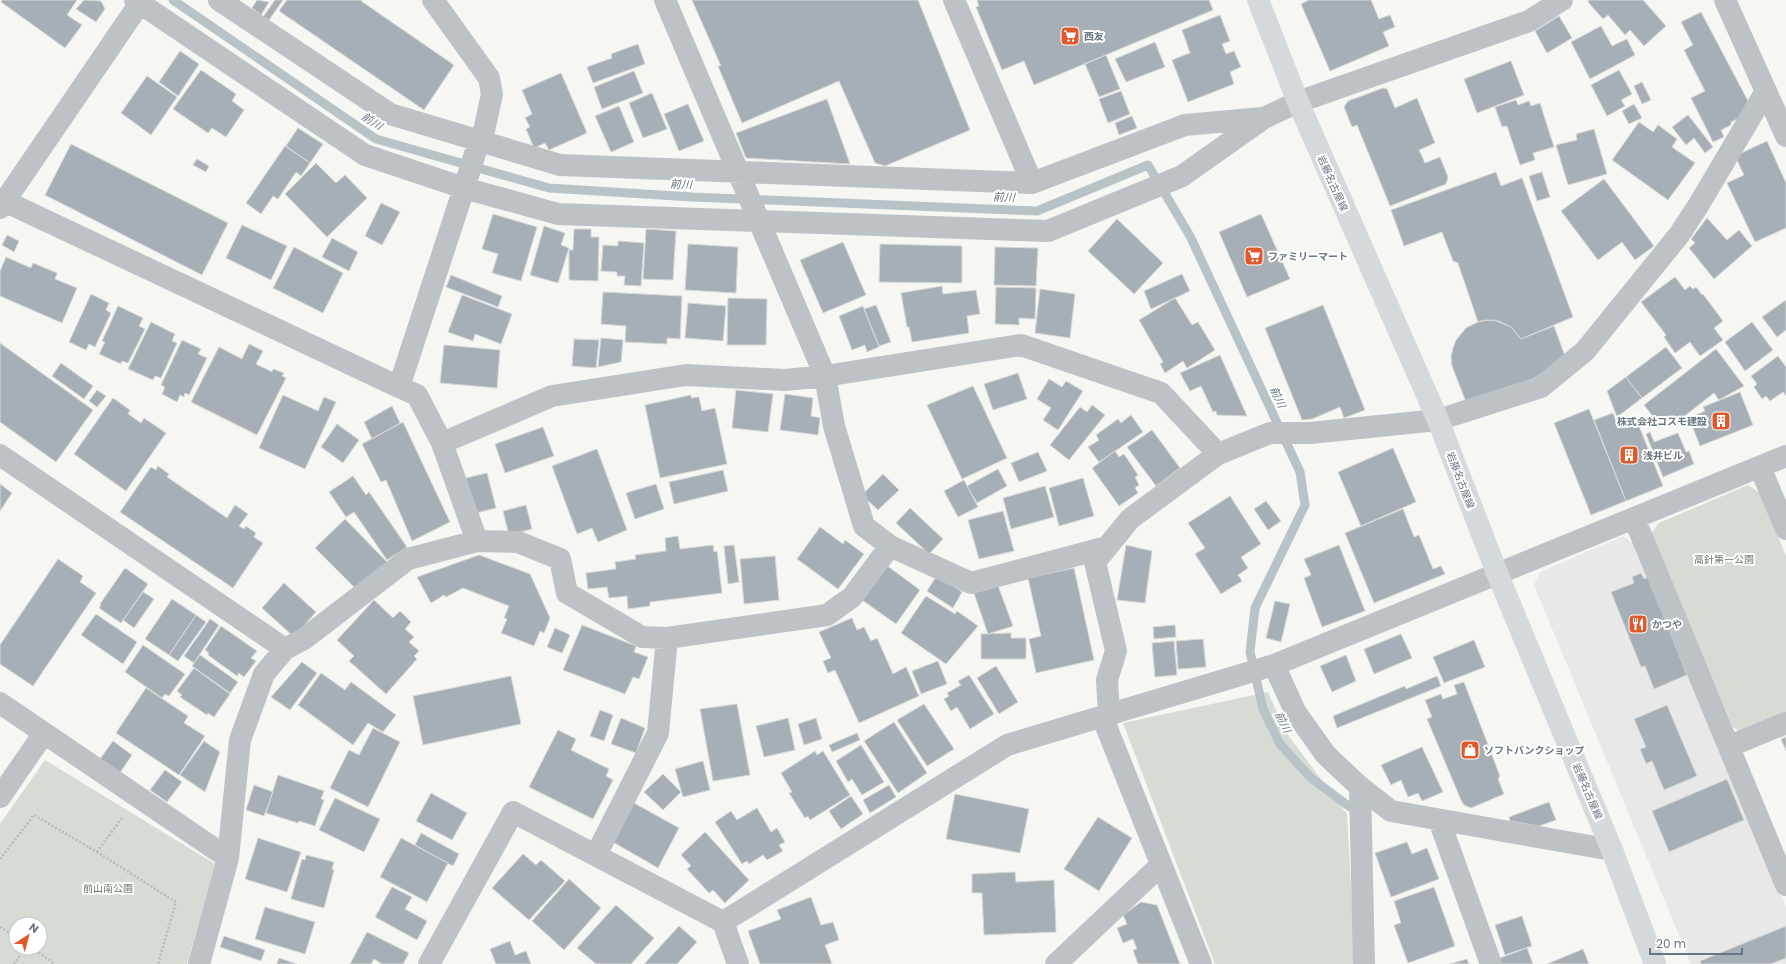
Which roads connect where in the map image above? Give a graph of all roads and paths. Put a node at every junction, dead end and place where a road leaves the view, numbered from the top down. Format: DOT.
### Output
graph roads {
  1 [pos="219,0"];
  2 [pos="433,0"];
  3 [pos="665,0"];
  4 [pos="954,0"];
  5 [pos="1258,0"];
  6 [pos="1562,0"];
  7 [pos="1725,0"];
  8 [pos="139,1"];
  9 [pos="1766,91"];
  10 [pos="1298,102"];
  11 [pos="1264,118"];
  12 [pos="1786,136"];
  13 [pos="479,143"];
  14 [pos="738,176"];
  15 [pos="1032,183"];
  16 [pos="465,184"];
  17 [pos="1,202"];
  18 [pos="758,216"];
  19 [pos="824,376"];
  20 [pos="398,387"];
  21 [pos="1438,420"];
  22 [pos="442,443"];
  23 [pos="1218,454"];
  24 [pos="0,455"];
  25 [pos="1786,456"];
  26 [pos="1760,467"];
  27 [pos="1634,518"];
  28 [pos="1786,529"];
  29 [pos="477,541"];
  30 [pos="890,546"];
  31 [pos="1107,547"];
  32 [pos="1497,573"];
  33 [pos="667,638"];
  34 [pos="285,649"];
  35 [pos="1270,666"];
  36 [pos="0,703"];
  37 [pos="1105,715"];
  38 [pos="1786,723"];
  39 [pos="44,733"];
  40 [pos="1730,746"];
  41 [pos="1360,787"];
  42 [pos="137,796"];
  43 [pos="0,797"];
  44 [pos="1439,820"];
  45 [pos="1612,850"];
  46 [pos="98,852"];
  47 [pos="596,856"];
  48 [pos="228,858"];
  49 [pos="0,859"];
  50 [pos="1161,865"];
  51 [pos="1786,885"];
  52 [pos="723,922"];
  53 [pos="44,956"];
  54 [pos="56,964"];
  55 [pos="158,964"];
  56 [pos="198,964"];
  57 [pos="429,964"];
  58 [pos="738,964"];
  59 [pos="1056,964"];
  60 [pos="1201,964"];
  61 [pos="1364,964"];
  62 [pos="1491,964"];
  63 [pos="1655,964"];
  1 -- 13 [label="street"];
  2 -- 13 [label="street"];
  3 -- 14 [label="street"];
  4 -- 15 [label="street"];
  5 -- 10 [label="main road, 岩藤名古屋線"];
  6 -- 10 [label="street"];
  7 -- 9 [label="street"];
  8 -- 16 [label="street"];
  8 -- 17 [label="street"];
  9 -- 12 [label="street"];
  9 -- 21 [label="street"];
  10 -- 11 [label="street"];
  10 -- 21 [label="main road, 岩藤名古屋線"];
  11 -- 15 [label="street"];
  11 -- 18 [label="street"];
  13 -- 14 [label="street"];
  13 -- 16 [label="street"];
  14 -- 15 [label="street"];
  14 -- 18 [label="street"];
  16 -- 18 [label="street"];
  16 -- 20 [label="street"];
  17 -- 20 [label="street"];
  18 -- 19 [label="street"];
  19 -- 22 [label="street"];
  19 -- 23 [label="street"];
  19 -- 30 [label="street"];
  20 -- 22 [label="street"];
  21 -- 23 [label="street"];
  21 -- 32 [label="main road, 岩藤名古屋線"];
  22 -- 29 [label="street"];
  23 -- 31 [label="street"];
  24 -- 34 [label="street"];
  25 -- 26 [label="street"];
  26 -- 27 [label="street"];
  26 -- 28 [label="street"];
  27 -- 32 [label="street"];
  27 -- 40 [label="street"];
  29 -- 33 [label="street"];
  29 -- 34 [label="street"];
  30 -- 31 [label="street"];
  30 -- 33 [label="street"];
  31 -- 37 [label="street"];
  32 -- 35 [label="street"];
  32 -- 45 [label="main road, 岩藤名古屋線"];
  33 -- 47 [label="street"];
  34 -- 48 [label="street"];
  35 -- 37 [label="street"];
  35 -- 41 [label="street"];
  36 -- 39 [label="street"];
  37 -- 50 [label="street"];
  37 -- 52 [label="street"];
  38 -- 40 [label="street"];
  39 -- 42 [label="street"];
  39 -- 43 [label="street"];
  40 -- 51 [label="street"];
  41 -- 44 [label="street"];
  41 -- 61 [label="street"];
  42 -- 46 [label="path"];
  42 -- 48 [label="street"];
  44 -- 45 [label="street"];
  44 -- 62 [label="street"];
  45 -- 63 [label="main road, 岩藤名古屋線"];
  46 -- 49 [label="path"];
  46 -- 55 [label="path"];
  47 -- 52 [label="street"];
  47 -- 57 [label="street"];
  48 -- 56 [label="street"];
  50 -- 59 [label="street"];
  50 -- 60 [label="street"];
  52 -- 58 [label="street"];
  53 -- 54 [label="path"];
}
